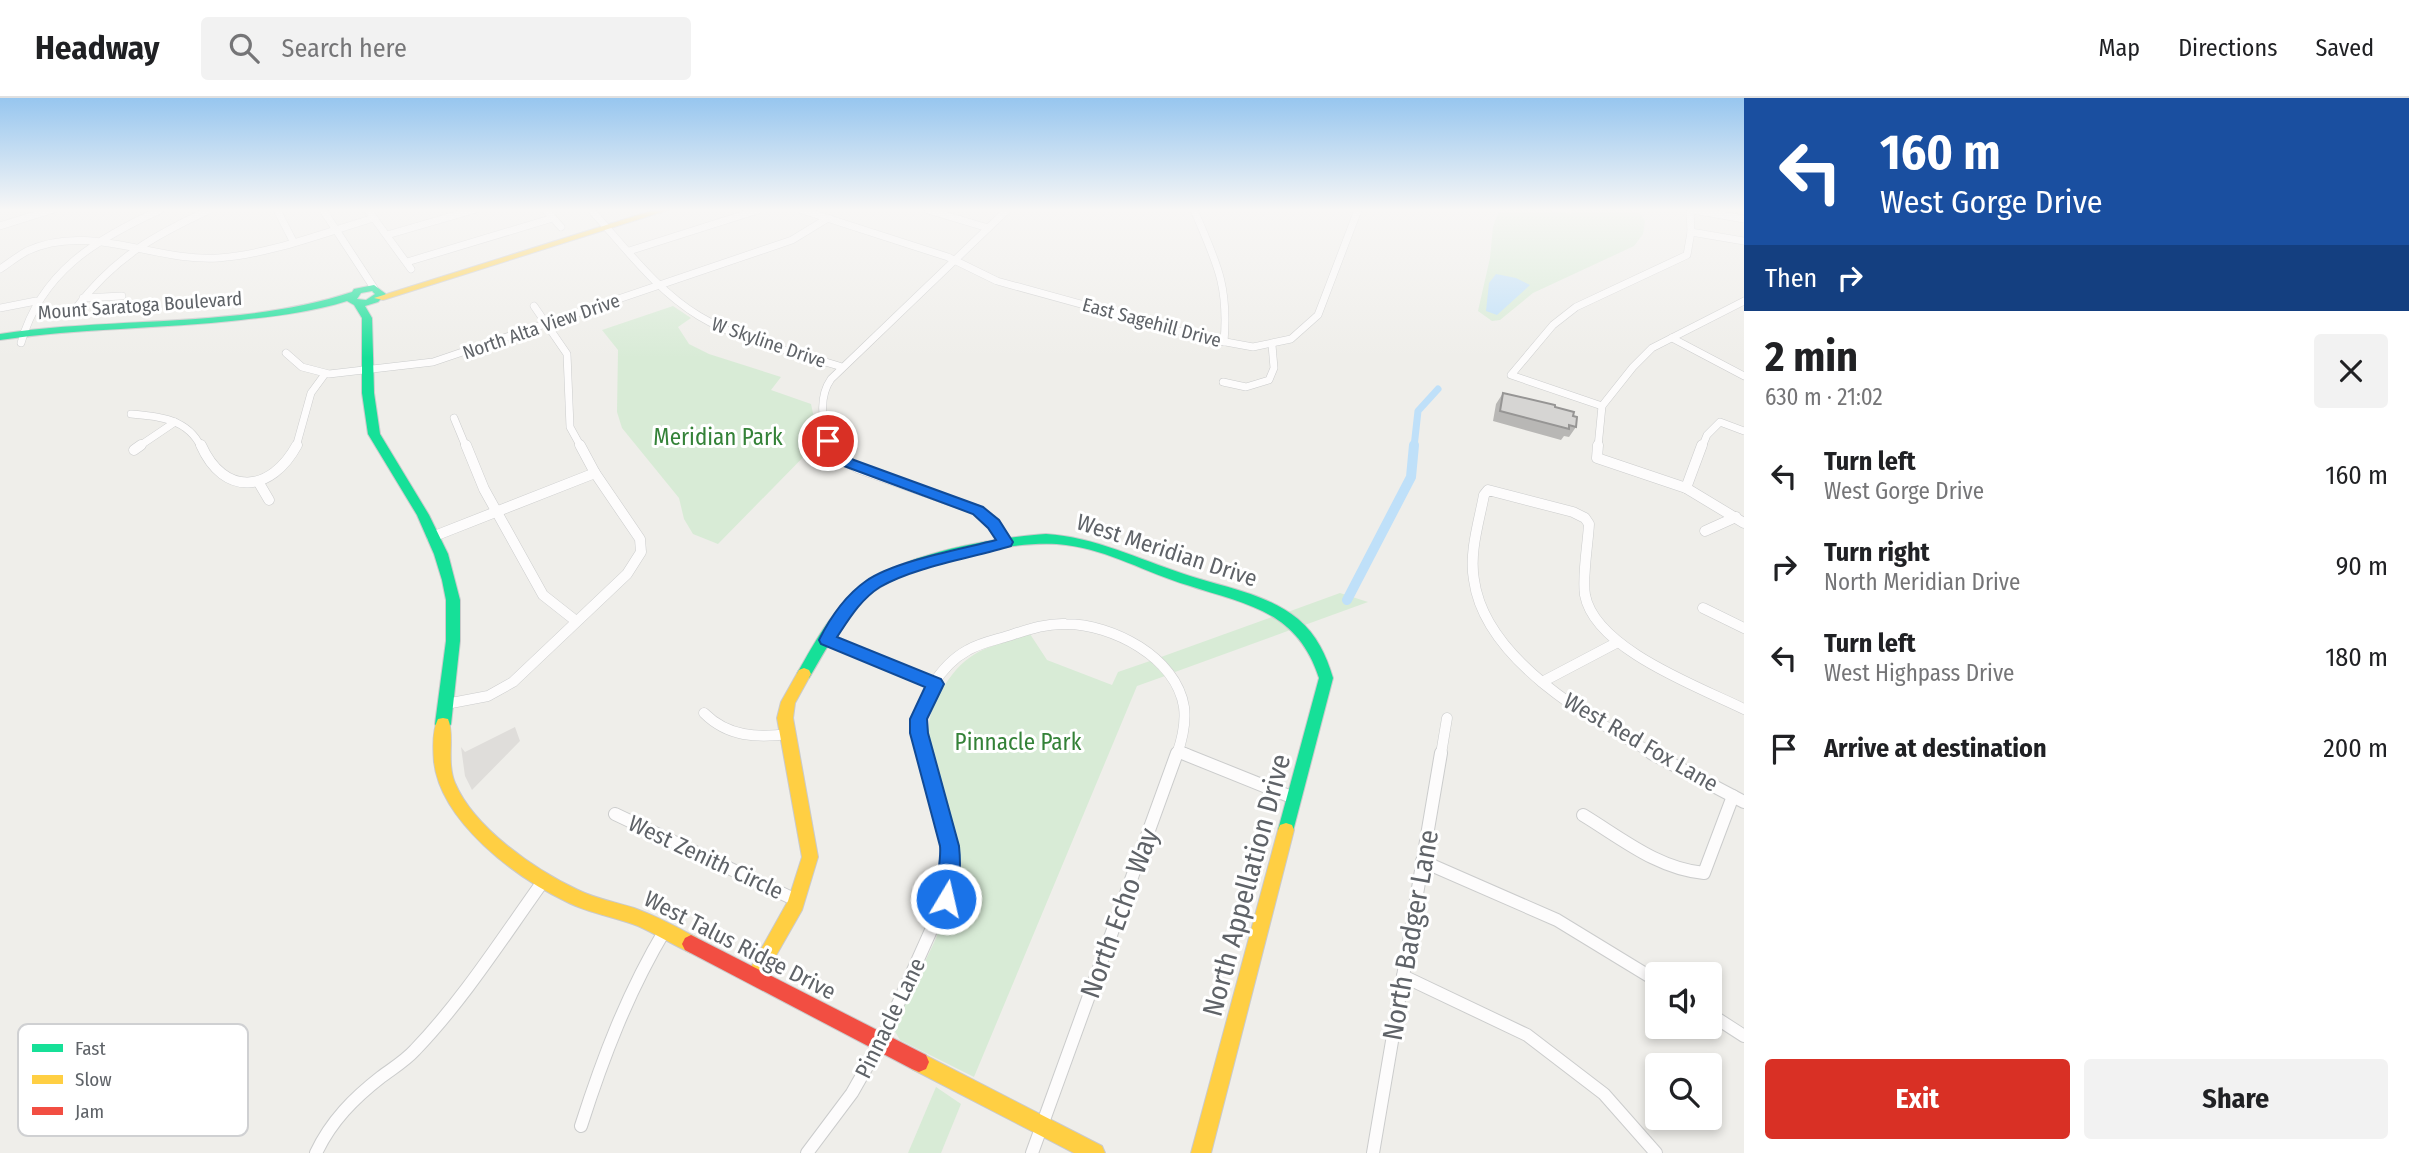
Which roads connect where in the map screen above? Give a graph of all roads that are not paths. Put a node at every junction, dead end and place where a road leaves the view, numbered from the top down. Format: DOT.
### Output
graph roads {
  1 [pos="78,259"];
  2 [pos="120,259"];
  3 [pos="357,259"];
  4 [pos="405,259"];
  5 [pos="416,259"];
  6 [pos="507,259"];
  7 [pos="637,259"];
  8 [pos="736,259"];
  9 [pos="1215,259"];
  10 [pos="1339,259"];
  11 [pos="1678,259"];
  12 [pos="955,260"];
  13 [pos="407,262"];
  14 [pos="411,269"];
  15 [pos="662,285"];
  16 [pos="374,290"];
  17 [pos="122,296"];
  18 [pos="83,298"];
  19 [pos="356,298"];
  20 [pos="36,301"];
  21 [pos="1744,301"];
  22 [pos="534,306"];
  23 [pos="0,308"];
  24 [pos="76,308"];
  25 [pos="367,317"];
  26 [pos="548,324"];
  27 [pos="0,337"];
  28 [pos="22,338"];
  29 [pos="1672,338"];
  30 [pos="1224,342"];
  31 [pos="1272,345"];
  32 [pos="286,353"];
  33 [pos="842,367"];
  34 [pos="369,372"];
  35 [pos="325,374"];
  36 [pos="1744,376"];
  37 [pos="1223,382"];
  38 [pos="1602,407"];
  39 [pos="131,414"];
  40 [pos="454,418"];
  41 [pos="175,422"];
  42 [pos="1744,431"];
  43 [pos="134,450"];
  44 [pos="595,473"];
  45 [pos="259,483"];
  46 [pos="1686,488"];
  47 [pos="269,500"];
  48 [pos="497,513"];
  49 [pos="1740,520"];
  50 [pos="1704,531"];
  51 [pos="432,537"];
  52 [pos="1006,542"];
  53 [pos="1703,608"];
  54 [pos="576,621"];
  55 [pos="1744,628"];
  56 [pos="1306,633"];
  57 [pos="827,640"];
  58 [pos="1618,642"];
  59 [pos="1169,673"];
  60 [pos="1542,682"];
  61 [pos="935,684"];
  62 [pos="446,705"];
  63 [pos="1744,709"];
  64 [pos="704,713"];
  65 [pos="1447,718"];
  66 [pos="789,734"];
  67 [pos="1178,751"];
  68 [pos="1293,798"];
  69 [pos="1739,799"];
  70 [pos="615,814"];
  71 [pos="1583,815"];
  72 [pos="1422,861"];
  73 [pos="544,880"];
  74 [pos="797,901"];
  75 [pos="665,930"];
  76 [pos="1645,974"];
  77 [pos="755,976"];
  78 [pos="1403,976"];
  79 [pos="1722,1022"];
  80 [pos="1744,1036"];
  81 [pos="881,1042"];
  82 [pos="1041,1125"];
  83 [pos="581,1126"];
  84 [pos="316,1153"];
  85 [pos="807,1153"];
  86 [pos="1032,1153"];
  87 [pos="1095,1153"];
  88 [pos="1200,1153"];
  89 [pos="1373,1153"];
  90 [pos="1657,1153"];
  1 -- 20 [label="street"];
  2 -- 18 [label="street"];
  3 -- 16 [label="street"];
  4 -- 13 [label="street"];
  5 -- 13 [label="street"];
  6 -- 16 [label="street"];
  7 -- 15 [label="street, W Skyline Drive"];
  8 -- 15 [label="street, North Alta View Drive"];
  9 -- 30 [label="street"];
  10 -- 31 [label="street"];
  11 -- 38 [label="street"];
  12 -- 30 [label="street, East Sagehill Drive"];
  12 -- 33 [label="street"];
  13 -- 14 [label="street"];
  15 -- 26 [label="street, North Alta View Drive"];
  15 -- 33 [label="street, W Skyline Drive"];
  16 -- 19 [label="street, Mount Saratoga Boulevard"];
  16 -- 19 [label="street"];
  16 -- 25 [label="street"];
  17 -- 18 [label="street"];
  18 -- 24 [label="street"];
  19 -- 25 [label="street, West Talus Ridge Drive"];
  19 -- 28 [label="street, Mount Saratoga Boulevard"];
  20 -- 23 [label="street"];
  20 -- 28 [label="street"];
  21 -- 29 [label="street"];
  22 -- 26 [label="street"];
  25 -- 34 [label="street, West Talus Ridge Drive"];
  26 -- 34 [label="street, North Alta View Drive"];
  26 -- 44 [label="street"];
  27 -- 28 [label="street, Mount Saratoga Boulevard"];
  29 -- 36 [label="street"];
  29 -- 38 [label="street"];
  30 -- 31 [label="street, East Sagehill Drive"];
  31 -- 37 [label="street"];
  32 -- 35 [label="street"];
  33 -- 52 [label="street"];
  34 -- 35 [label="street, North Alta View Drive"];
  34 -- 51 [label="street, West Talus Ridge Drive"];
  35 -- 45 [label="street"];
  38 -- 46 [label="street"];
  39 -- 41 [label="street"];
  40 -- 48 [label="street"];
  41 -- 43 [label="street"];
  41 -- 45 [label="street"];
  42 -- 46 [label="street"];
  44 -- 48 [label="street"];
  44 -- 54 [label="street"];
  45 -- 47 [label="street"];
  46 -- 49 [label="street"];
  48 -- 51 [label="street"];
  48 -- 54 [label="street"];
  49 -- 50 [label="street"];
  51 -- 62 [label="street, West Talus Ridge Drive"];
  52 -- 56 [label="street, West Meridian Drive"];
  52 -- 57 [label="street, West Meridian Drive"];
  53 -- 55 [label="street"];
  54 -- 62 [label="street"];
  56 -- 68 [label="street, North Appellation Drive"];
  57 -- 61 [label="street"];
  57 -- 66 [label="street, West Meridian Drive"];
  58 -- 60 [label="street"];
  58 -- 60 [label="street, West Red Fox Lane"];
  58 -- 63 [label="street"];
  59 -- 61 [label="street, Pinnacle Lane"];
  59 -- 67 [label="street, North Echo Way"];
  60 -- 69 [label="street, West Red Fox Lane"];
  61 -- 81 [label="street, Pinnacle Lane"];
  62 -- 73 [label="street, West Talus Ridge Drive"];
  64 -- 66 [label="street"];
  65 -- 72 [label="street, North Badger Lane"];
  66 -- 74 [label="street, West Meridian Drive"];
  67 -- 68 [label="street"];
  67 -- 82 [label="street, North Echo Way"];
  68 -- 88 [label="street, North Appellation Drive"];
  69 -- 71 [label="street"];
  70 -- 74 [label="street, West Zenith Circle"];
  72 -- 76 [label="street"];
  72 -- 78 [label="street, North Badger Lane"];
  73 -- 75 [label="street, West Talus Ridge Drive"];
  73 -- 84 [label="street"];
  74 -- 77 [label="street, West Meridian Drive"];
  75 -- 77 [label="street, West Talus Ridge Drive"];
  75 -- 83 [label="street"];
  77 -- 81 [label="street, West Talus Ridge Drive"];
  78 -- 89 [label="street, North Badger Lane"];
  78 -- 90 [label="street"];
  79 -- 80 [label="street"];
  81 -- 82 [label="street, West Talus Ridge Drive"];
  81 -- 85 [label="street, Pinnacle Lane"];
  82 -- 86 [label="street, North Echo Way"];
  82 -- 87 [label="street, West Talus Ridge Drive"];
}
